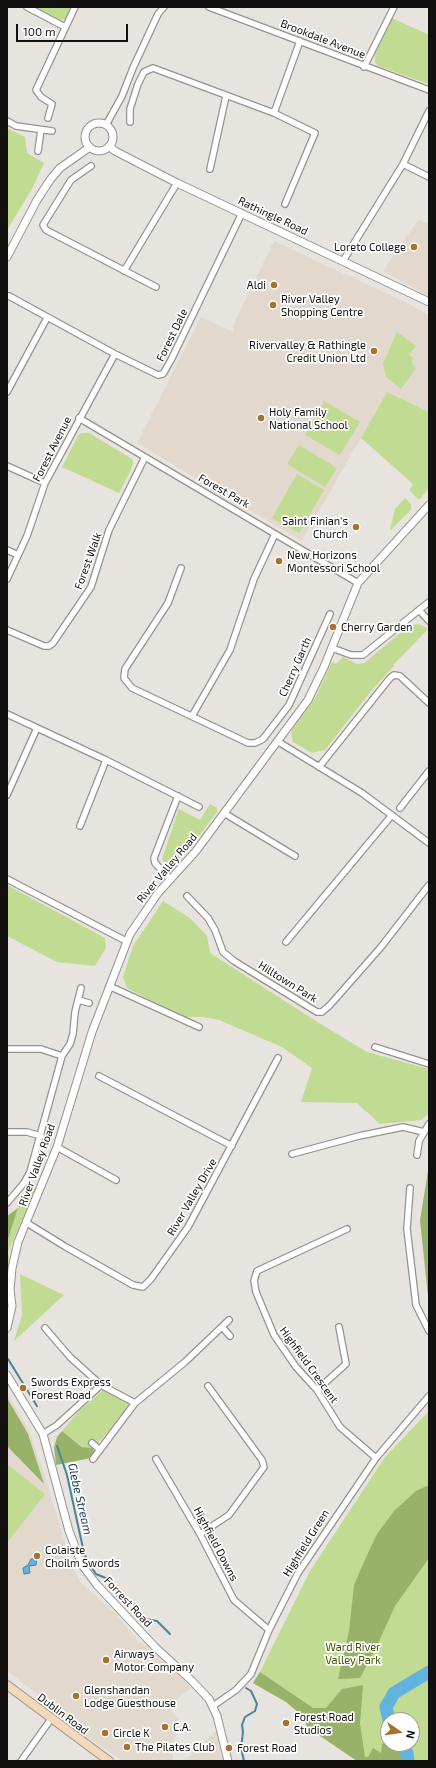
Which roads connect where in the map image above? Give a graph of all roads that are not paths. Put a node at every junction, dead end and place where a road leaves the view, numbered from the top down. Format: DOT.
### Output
graph roads {
  1 [pos="27,7"];
  2 [pos="75,7"];
  3 [pos="164,7"];
  4 [pos="209,7"];
  5 [pos="394,7"];
  6 [pos="65,27"];
  7 [pos="300,41"];
  8 [pos="364,66"];
  9 [pos="429,90"];
  10 [pos="226,96"];
  11 [pos="429,111"];
  12 [pos="274,113"];
  13 [pos="48,118"];
  14 [pos="7,121"];
  15 [pos="130,122"];
  16 [pos="106,125"];
  17 [pos="41,130"];
  18 [pos="52,131"];
  19 [pos="109,146"];
  20 [pos="90,147"];
  21 [pos="38,152"];
  22 [pos="403,164"];
  23 [pos="91,166"];
  24 [pos="210,168"];
  25 [pos="429,177"];
  26 [pos="177,183"];
  27 [pos="285,204"];
  28 [pos="242,213"];
  29 [pos="7,257"];
  30 [pos="343,261"];
  31 [pos="124,271"];
  32 [pos="156,288"];
  33 [pos="9,296"];
  34 [pos="429,302"];
  35 [pos="47,318"];
  36 [pos="115,354"];
  37 [pos="9,383"];
  38 [pos="7,392"];
  39 [pos="79,418"];
  40 [pos="145,457"];
  41 [pos="7,466"];
  42 [pos="45,483"];
  43 [pos="429,505"];
  44 [pos="275,534"];
  45 [pos="7,550"];
  46 [pos="18,555"];
  47 [pos="181,568"];
  48 [pos="7,579"];
  49 [pos="358,583"];
  50 [pos="429,602"];
  51 [pos="419,610"];
  52 [pos="330,614"];
  53 [pos="429,621"];
  54 [pos="7,630"];
  55 [pos="332,648"];
  56 [pos="429,703"];
  57 [pos="7,714"];
  58 [pos="192,716"];
  59 [pos="37,728"];
  60 [pos="277,741"];
  61 [pos="106,760"];
  62 [pos="319,767"];
  63 [pos="429,771"];
  64 [pos="7,795"];
  65 [pos="178,796"];
  66 [pos="199,807"];
  67 [pos="400,808"];
  68 [pos="224,813"];
  69 [pos="392,815"];
  70 [pos="80,826"];
  71 [pos="429,843"];
  72 [pos="295,856"];
  73 [pos="7,879"];
  74 [pos="170,879"];
  75 [pos="429,885"];
  76 [pos="187,896"];
  77 [pos="126,941"];
  78 [pos="286,942"];
  79 [pos="109,986"];
  80 [pos="81,988"];
  81 [pos="78,1000"];
  82 [pos="89,1003"];
  83 [pos="199,1027"];
  84 [pos="375,1047"];
  85 [pos="7,1049"];
  86 [pos="62,1056"];
  87 [pos="278,1058"];
  88 [pos="429,1064"];
  89 [pos="99,1076"];
  90 [pos="429,1124"];
  91 [pos="7,1132"];
  92 [pos="424,1132"];
  93 [pos="41,1136"];
  94 [pos="232,1146"];
  95 [pos="57,1147"];
  96 [pos="292,1154"];
  97 [pos="417,1155"];
  98 [pos="116,1180"];
  99 [pos="410,1188"];
  100 [pos="7,1203"];
  101 [pos="27,1223"];
  102 [pos="347,1229"];
  103 [pos="229,1320"];
  104 [pos="222,1327"];
  105 [pos="339,1327"];
  106 [pos="7,1328"];
  107 [pos="45,1328"];
  108 [pos="429,1331"];
  109 [pos="230,1336"];
  110 [pos="7,1375"];
  111 [pos="101,1385"];
  112 [pos="208,1386"];
  113 [pos="317,1390"];
  114 [pos="429,1396"];
  115 [pos="135,1403"];
  116 [pos="43,1434"];
  117 [pos="92,1443"];
  118 [pos="100,1450"];
  119 [pos="156,1458"];
  120 [pos="376,1458"];
  121 [pos="93,1459"];
  122 [pos="200,1534"];
  123 [pos="269,1630"];
  124 [pos="7,1685"];
  125 [pos="213,1706"];
  126 [pos="51,1719"];
  127 [pos="108,1760"];
  128 [pos="21,1761"];
  129 [pos="228,1761"];
  1 -- 6 [label="street"];
  2 -- 6 [label="street"];
  3 -- 16 [label="street"];
  4 -- 7 [label="street, Brookdale Avenue"];
  5 -- 8 [label="street"];
  6 -- 13 [label="street"];
  7 -- 8 [label="street, Brookdale Avenue"];
  7 -- 12 [label="street"];
  8 -- 9 [label="street, Brookdale Avenue"];
  10 -- 12 [label="street"];
  10 -- 15 [label="street"];
  10 -- 24 [label="street"];
  11 -- 22 [label="street"];
  12 -- 27 [label="street"];
  14 -- 17 [label="street"];
  16 -- 19 [label="street"];
  16 -- 20 [label="street"];
  17 -- 18 [label="street"];
  17 -- 21 [label="street"];
  19 -- 20 [label="street"];
  19 -- 26 [label="street, Rathingle Road"];
  20 -- 29 [label="street"];
  22 -- 25 [label="street"];
  22 -- 30 [label="street"];
  23 -- 31 [label="street"];
  26 -- 28 [label="street, Rathingle Road"];
  26 -- 31 [label="street"];
  28 -- 30 [label="street, Rathingle Road"];
  28 -- 36 [label="street, Forest Dale"];
  30 -- 34 [label="street, Rathingle Road"];
  31 -- 32 [label="street"];
  33 -- 35 [label="street, Forest Dale"];
  35 -- 36 [label="street, Forest Dale"];
  35 -- 37 [label="street"];
  36 -- 39 [label="street, Forest Avenue"];
  37 -- 38 [label="street"];
  39 -- 40 [label="street, Forest Park"];
  39 -- 42 [label="street, Forest Avenue"];
  40 -- 44 [label="street, Forest Park"];
  40 -- 54 [label="street, Forest Walk"];
  41 -- 42 [label="street"];
  42 -- 46 [label="street, Forest Avenue"];
  43 -- 49 [label="street"];
  44 -- 49 [label="street, Forest Park"];
  44 -- 58 [label="street"];
  45 -- 46 [label="street"];
  46 -- 48 [label="street, Forest Avenue"];
  47 -- 58 [label="street, Cherry Garth"];
  49 -- 55 [label="street"];
  50 -- 51 [label="street"];
  51 -- 53 [label="street"];
  51 -- 55 [label="street"];
  52 -- 58 [label="street, Cherry Garth"];
  55 -- 60 [label="street, River Valley Road"];
  56 -- 62 [label="street"];
  57 -- 59 [label="street"];
  59 -- 61 [label="street"];
  59 -- 64 [label="street"];
  60 -- 62 [label="street"];
  60 -- 68 [label="street, River Valley Road"];
  61 -- 65 [label="street"];
  61 -- 70 [label="street"];
  62 -- 69 [label="street"];
  63 -- 67 [label="street"];
  65 -- 66 [label="street"];
  65 -- 74 [label="street"];
  68 -- 72 [label="street"];
  68 -- 74 [label="street, River Valley Road"];
  69 -- 71 [label="street"];
  69 -- 78 [label="street"];
  73 -- 77 [label="street"];
  74 -- 77 [label="street, River Valley Road"];
  75 -- 76 [label="street, Hilltown Park"];
  77 -- 79 [label="street, River Valley Road"];
  79 -- 83 [label="street"];
  79 -- 95 [label="street, River Valley Road"];
  80 -- 81 [label="street"];
  81 -- 82 [label="street"];
  81 -- 86 [label="street"];
  84 -- 88 [label="street"];
  85 -- 86 [label="street"];
  86 -- 93 [label="street"];
  87 -- 94 [label="street, River Valley Drive"];
  89 -- 94 [label="street"];
  90 -- 92 [label="street"];
  91 -- 93 [label="street"];
  92 -- 96 [label="street"];
  92 -- 97 [label="street"];
  93 -- 100 [label="street"];
  94 -- 101 [label="street, River Valley Drive"];
  95 -- 98 [label="street"];
  95 -- 101 [label="street, River Valley Road"];
  99 -- 108 [label="street"];
  101 -- 106 [label="street, River Valley Road"];
  102 -- 113 [label="street, Highfield Crescent"];
  103 -- 104 [label="street"];
  104 -- 109 [label="street"];
  104 -- 115 [label="street"];
  105 -- 113 [label="street"];
  107 -- 111 [label="street"];
  110 -- 116 [label="street, Forrest Road"];
  111 -- 115 [label="street"];
  111 -- 116 [label="street"];
  112 -- 122 [label="street"];
  113 -- 120 [label="street, Highfield Crescent"];
  114 -- 120 [label="street, Highfield Green"];
  115 -- 118 [label="street"];
  116 -- 125 [label="street, Forrest Road"];
  117 -- 118 [label="street"];
  118 -- 121 [label="street"];
  119 -- 122 [label="street, Highfield Downs"];
  120 -- 123 [label="street, Highfield Green"];
  122 -- 123 [label="street, Highfield Downs"];
  123 -- 125 [label="street, Highfield Green"];
  124 -- 126 [label="main road, Dublin Road"];
  125 -- 129 [label="street, Forrest Road"];
  126 -- 127 [label="main road, Dublin Road"];
  126 -- 128 [label="street"];
}
